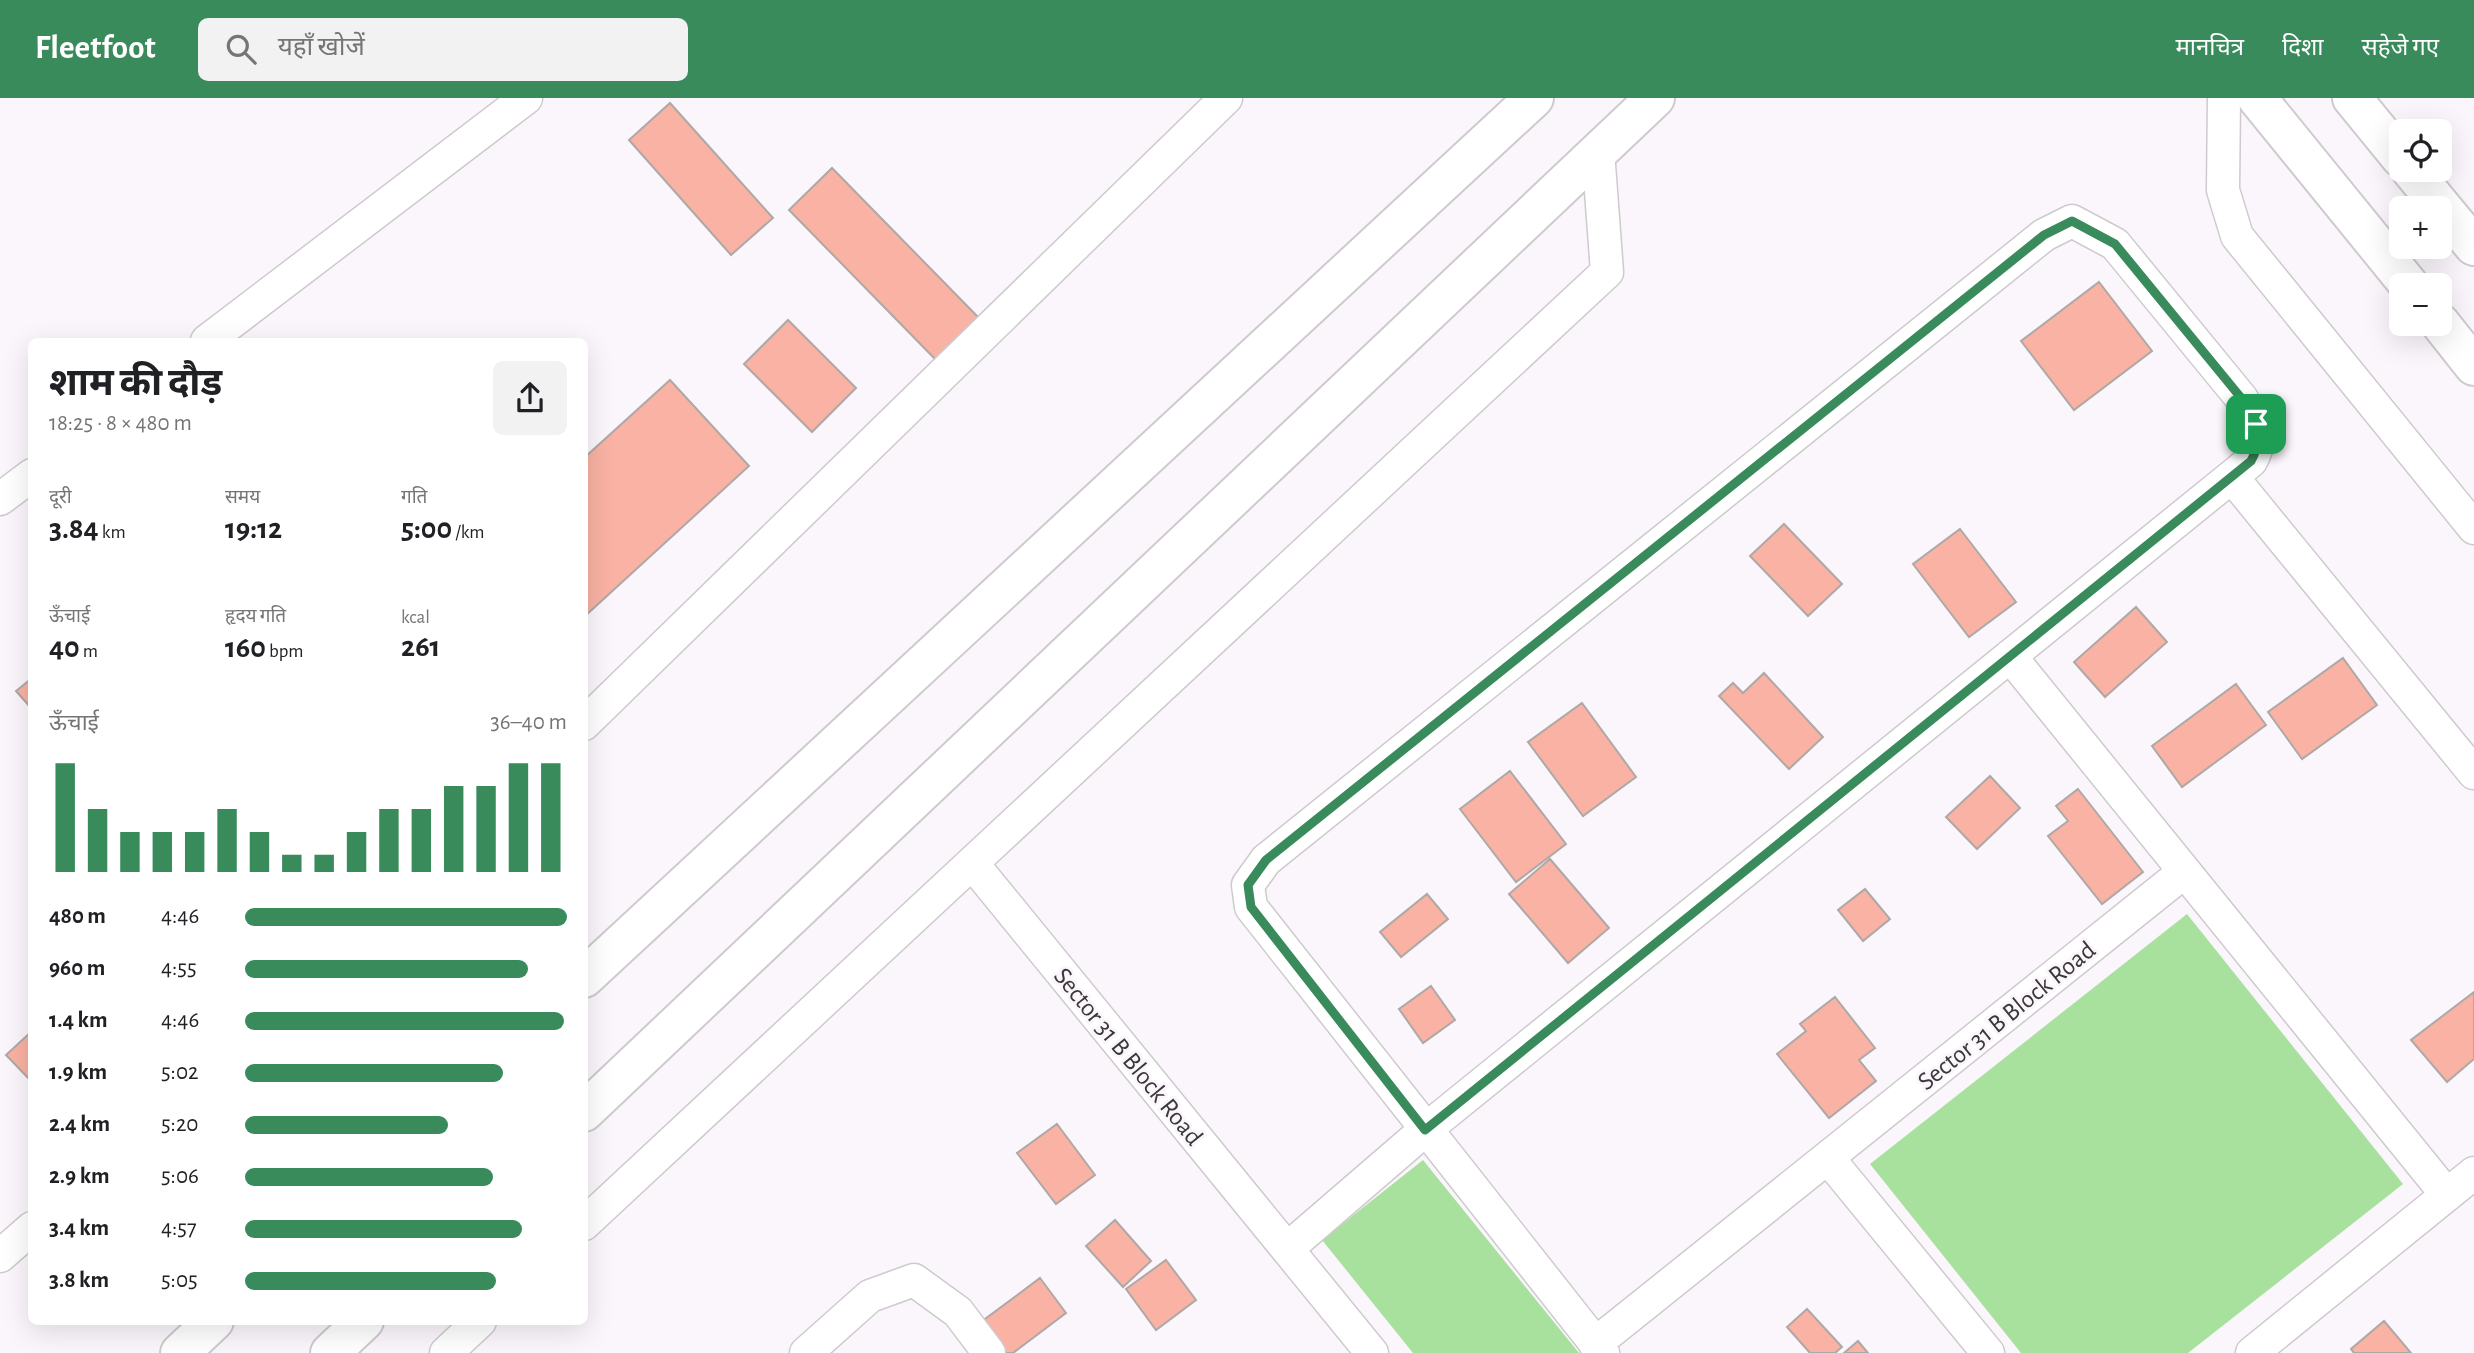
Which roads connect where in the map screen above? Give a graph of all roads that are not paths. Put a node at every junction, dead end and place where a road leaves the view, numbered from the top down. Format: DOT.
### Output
graph roads {
  1 [pos="526,98"];
  2 [pos="1226,98"];
  3 [pos="1534,98"];
  4 [pos="1655,98"];
  5 [pos="2224,98"];
  6 [pos="2258,98"];
  7 [pos="2352,98"];
  8 [pos="2389,143"];
  9 [pos="1598,152"];
  10 [pos="2421,182"];
  11 [pos="2474,246"];
  12 [pos="2399,273"];
  13 [pos="2450,336"];
  14 [pos="211,338"];
  15 [pos="2474,366"];
  16 [pos="2232,477"];
  17 [pos="28,478"];
  18 [pos="0,499"];
  19 [pos="2474,527"];
  20 [pos="2010,656"];
  21 [pos="588,720"];
  22 [pos="2474,772"];
  23 [pos="972,863"];
  24 [pos="2184,872"];
  25 [pos="588,974"];
  26 [pos="588,1108"];
  27 [pos="1425,1130"];
  28 [pos="1828,1158"];
  29 [pos="2474,1173"];
  30 [pos="2447,1195"];
  31 [pos="588,1220"];
  32 [pos="28,1232"];
  33 [pos="1287,1249"];
  34 [pos="0,1256"];
  35 [pos="210,1325"];
  36 [pos="360,1325"];
  37 [pos="476,1325"];
  38 [pos="1599,1349"];
  39 [pos="180,1353"];
  40 [pos="330,1353"];
  41 [pos="446,1353"];
  42 [pos="806,1353"];
  43 [pos="989,1353"];
  44 [pos="1372,1353"];
  45 [pos="1988,1353"];
  46 [pos="2252,1353"];
  1 -- 14 [label="street"];
  2 -- 21 [label="street"];
  3 -- 25 [label="street"];
  4 -- 9 [label="street"];
  5 -- 19 [label="street"];
  6 -- 12 [label="street"];
  7 -- 8 [label="street"];
  9 -- 23 [label="street"];
  9 -- 26 [label="street"];
  10 -- 11 [label="street"];
  13 -- 15 [label="street"];
  16 -- 20 [label="street, Sector 31 B Block Road"];
  16 -- 22 [label="street"];
  16 -- 27 [label="street, Sector 31 B Block Road"];
  17 -- 18 [label="street"];
  20 -- 24 [label="street"];
  20 -- 27 [label="street, Sector 31 B Block Road"];
  23 -- 31 [label="street"];
  23 -- 33 [label="street, Sector 31 B Block Road"];
  24 -- 28 [label="street, Sector 31 B Block Road"];
  24 -- 30 [label="street"];
  27 -- 33 [label="street, Sector 31 B Block Road"];
  27 -- 38 [label="street, Sector 31 B Block Road"];
  28 -- 38 [label="street, Sector 31 B Block Road"];
  28 -- 45 [label="street"];
  29 -- 30 [label="street"];
  30 -- 46 [label="street"];
  32 -- 34 [label="street"];
  33 -- 44 [label="street, Sector 31 B Block Road"];
  35 -- 39 [label="street"];
  36 -- 40 [label="street"];
  37 -- 41 [label="street"];
  42 -- 43 [label="street"];
}
